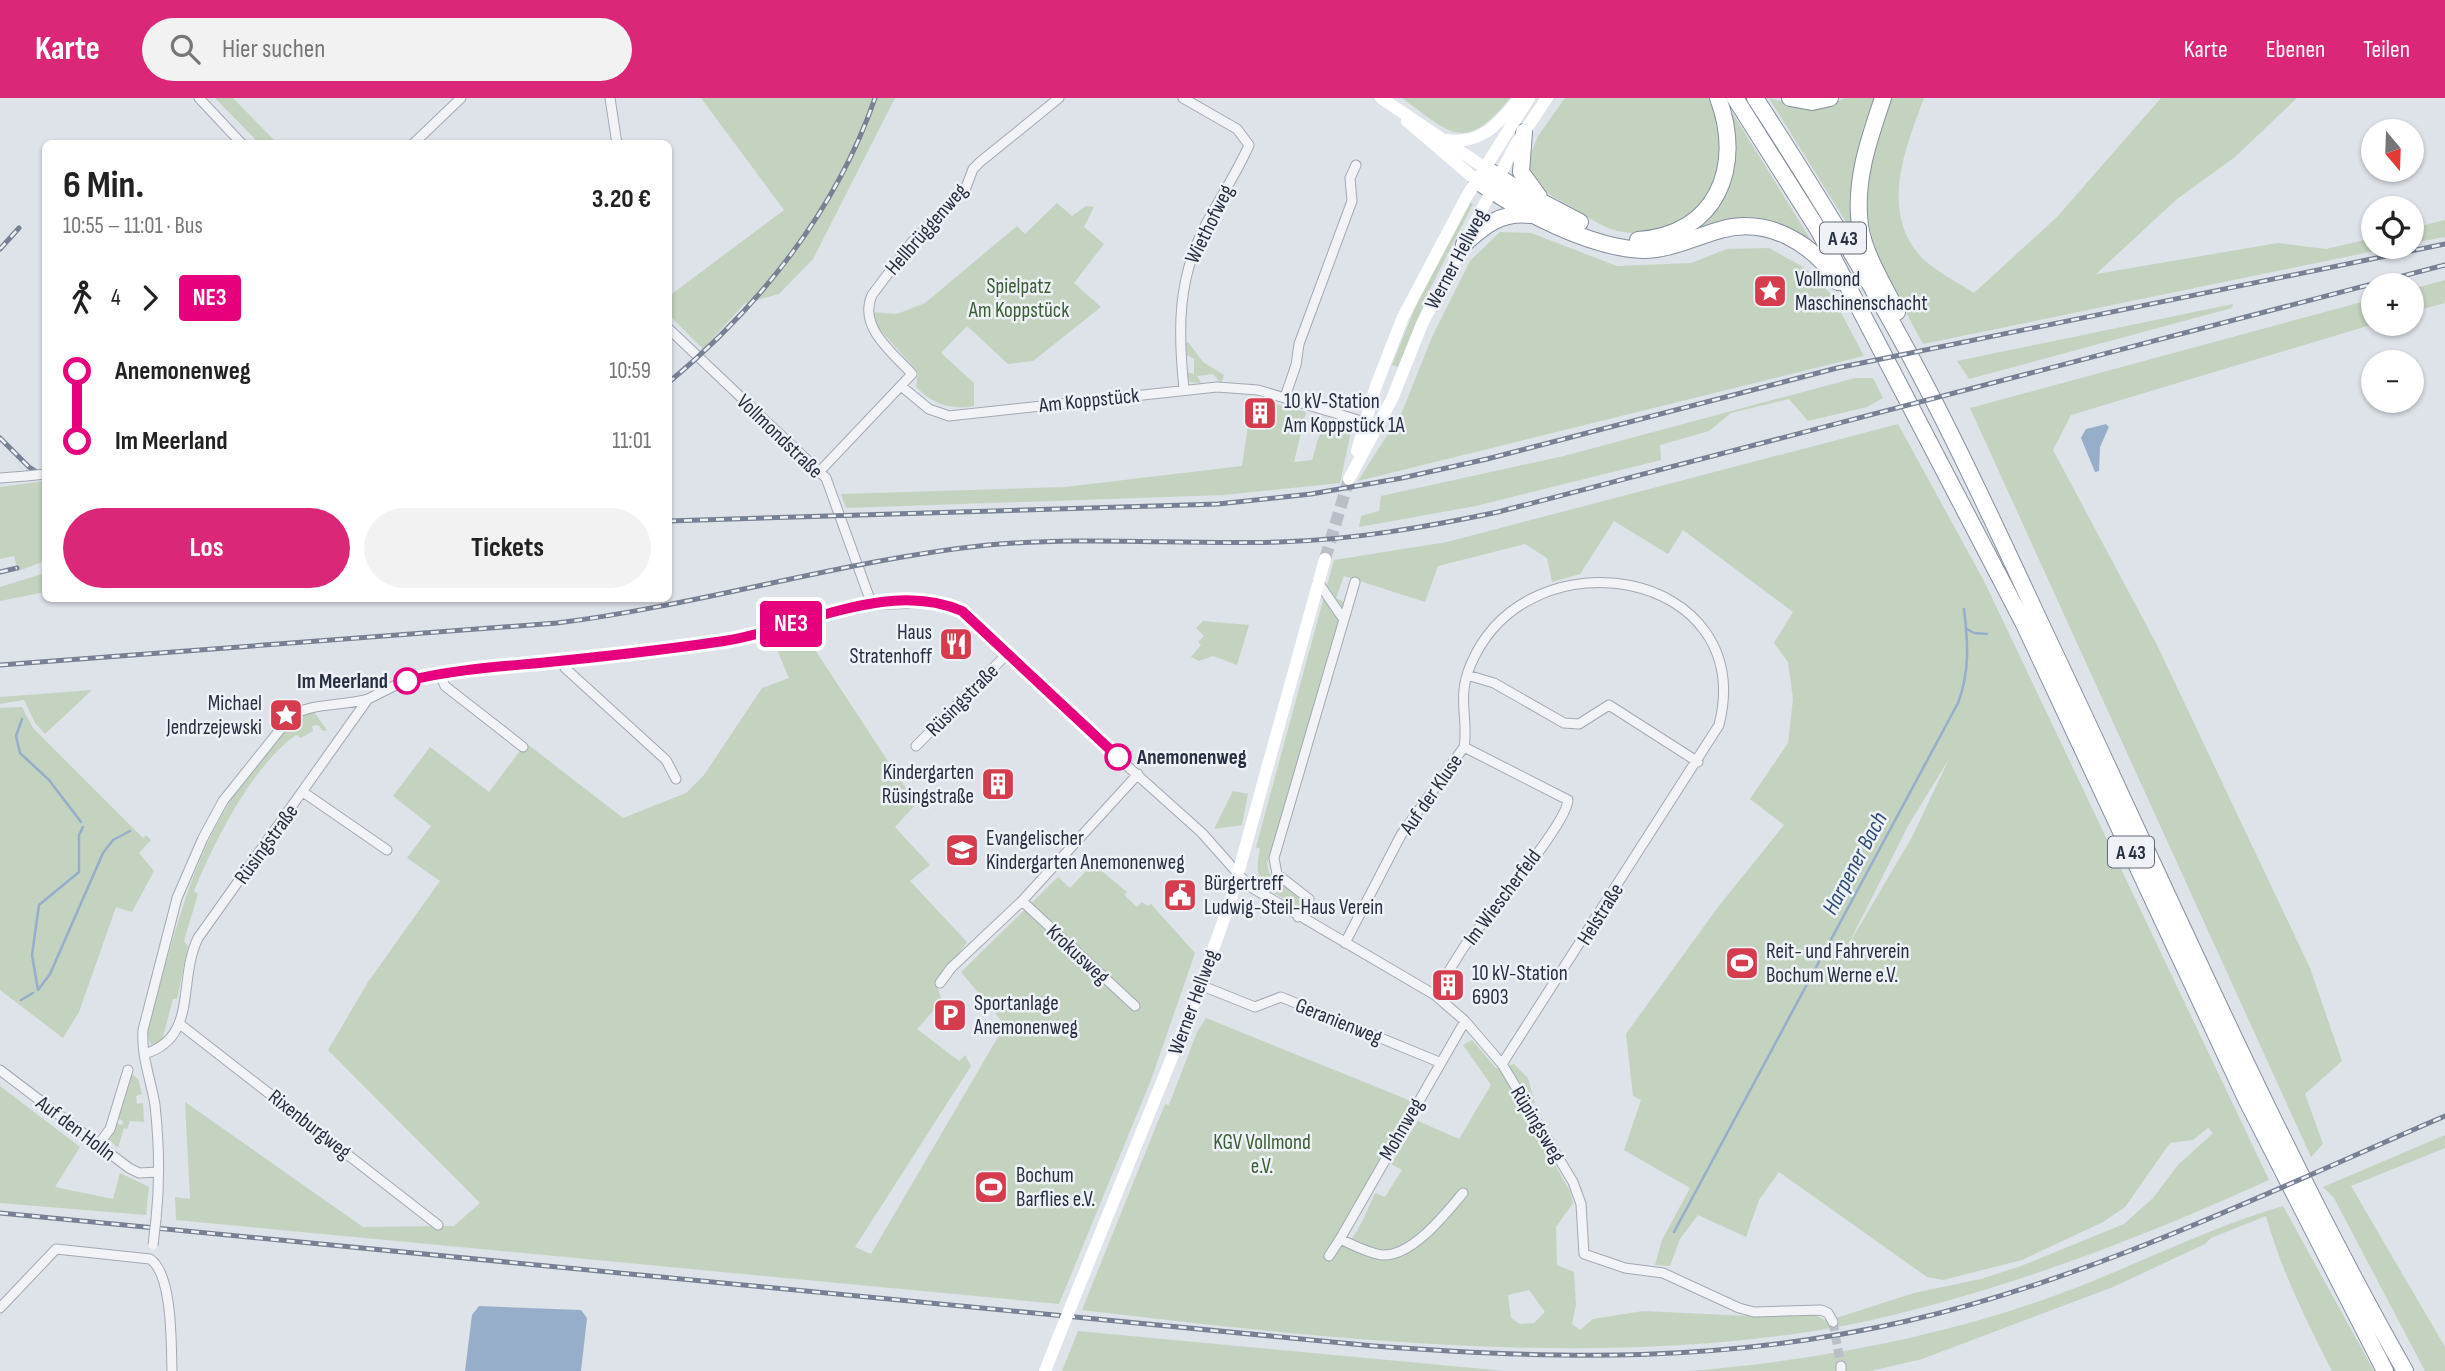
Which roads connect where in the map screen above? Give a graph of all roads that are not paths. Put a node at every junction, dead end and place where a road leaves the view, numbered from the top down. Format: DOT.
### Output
graph roads {
  1 [pos="199,98"];
  2 [pos="461,98"];
  3 [pos="610,98"];
  4 [pos="1059,98"];
  5 [pos="1183,98"];
  6 [pos="1381,98"];
  7 [pos="1547,98"];
  8 [pos="1718,98"];
  9 [pos="1735,98"];
  10 [pos="1755,98"];
  11 [pos="1790,98"];
  12 [pos="1830,98"];
  13 [pos="1883,98"];
  14 [pos="1522,99"];
  15 [pos="1400,113"];
  16 [pos="1524,132"];
  17 [pos="238,140"];
  18 [pos="417,140"];
  19 [pos="616,140"];
  20 [pos="1445,140"];
  21 [pos="1356,165"];
  22 [pos="1488,179"];
  23 [pos="1542,211"];
  24 [pos="1464,244"];
  25 [pos="1866,316"];
  26 [pos="672,332"];
  27 [pos="1924,382"];
  28 [pos="901,386"];
  29 [pos="1184,389"];
  30 [pos="1285,397"];
  31 [pos="1366,420"];
  32 [pos="1378,426"];
  33 [pos="820,471"];
  34 [pos="42,474"];
  35 [pos="0,478"];
  36 [pos="1325,559"];
  37 [pos="1318,582"];
  38 [pos="1355,582"];
  39 [pos="872,605"];
  40 [pos="1342,617"];
  41 [pos="1008,653"];
  42 [pos="564,661"];
  43 [pos="440,674"];
  44 [pos="1467,675"];
  45 [pos="368,699"];
  46 [pos="916,746"];
  47 [pos="523,747"];
  48 [pos="1464,747"];
  49 [pos="1698,762"];
  50 [pos="1138,774"];
  51 [pos="677,779"];
  52 [pos="303,792"];
  53 [pos="1568,800"];
  54 [pos="387,849"];
  55 [pos="1239,874"];
  56 [pos="1022,901"];
  57 [pos="1298,917"];
  58 [pos="1345,943"];
  59 [pos="940,983"];
  60 [pos="1200,985"];
  61 [pos="1435,995"];
  62 [pos="1135,1006"];
  63 [pos="1465,1021"];
  64 [pos="181,1025"];
  65 [pos="144,1054"];
  66 [pos="1440,1062"];
  67 [pos="1502,1064"];
  68 [pos="0,1070"];
  69 [pos="128,1070"];
  70 [pos="99,1145"];
  71 [pos="158,1172"];
  72 [pos="1463,1193"];
  73 [pos="438,1225"];
  74 [pos="1340,1239"];
  75 [pos="1329,1256"];
  76 [pos="150,1259"];
  77 [pos="0,1308"];
  78 [pos="1833,1322"];
  79 [pos="172,1371"];
  80 [pos="1045,1371"];
  81 [pos="2385,1371"];
  82 [pos="2405,1371"];
  1 -- 17 [label="street"];
  2 -- 18 [label="street"];
  3 -- 19 [label="street"];
  4 -- 28 [label="street, Hellbrüggenweg"];
  5 -- 29 [label="street, Wiethofweg"];
  6 -- 15 [label="main road"];
  7 -- 16 [label="main road, Werner Hellweg"];
  8 -- 23 [label="highway"];
  9 -- 25 [label="highway, A 43"];
  10 -- 27 [label="highway, A 43"];
  11 -- 12 [label="highway"];
  13 -- 27 [label="highway"];
  14 -- 20 [label="main road"];
  14 -- 22 [label="main road, Werner Hellweg"];
  15 -- 20 [label="main road"];
  15 -- 22 [label="main road"];
  16 -- 22 [label="main road, Werner Hellweg"];
  16 -- 23 [label="highway"];
  20 -- 22 [label="main road"];
  21 -- 30 [label="street"];
  22 -- 23 [label="highway"];
  22 -- 24 [label="main road, Werner Hellweg"];
  22 -- 31 [label="main road, Werner Hellweg"];
  23 -- 24 [label="highway"];
  23 -- 25 [label="highway"];
  24 -- 32 [label="main road, Werner Hellweg"];
  25 -- 81 [label="highway, A 43"];
  26 -- 33 [label="street, Vollmondstraße"];
  27 -- 82 [label="highway, A 43"];
  28 -- 29 [label="street, Am Koppstück"];
  28 -- 33 [label="street"];
  29 -- 30 [label="street, Am Koppstück"];
  30 -- 31 [label="street, Am Koppstück"];
  31 -- 32 [label="street"];
  31 -- 32 [label="main road, Werner Hellweg"];
  33 -- 39 [label="street, Vollmondstraße"];
  34 -- 35 [label="street, bridge"];
  36 -- 37 [label="main road, Werner Hellweg"];
  37 -- 40 [label="street"];
  37 -- 55 [label="main road, Werner Hellweg"];
  38 -- 40 [label="street"];
  39 -- 41 [label="street, Rüsingstraße"];
  39 -- 42 [label="street, Rüsingstraße"];
  40 -- 57 [label="street"];
  41 -- 46 [label="street, Rüsingstraße"];
  41 -- 50 [label="street, Rüsingstraße"];
  42 -- 43 [label="street, Rüsingstraße"];
  42 -- 51 [label="street"];
  43 -- 45 [label="street, Rüsingstraße"];
  43 -- 47 [label="street"];
  44 -- 48 [label="street, Helstraße"];
  44 -- 49 [label="street"];
  44 -- 49 [label="street, Helstraße"];
  45 -- 52 [label="street, Rüsingstraße"];
  45 -- 65 [label="street"];
  48 -- 53 [label="street, Auf der Kluse"];
  48 -- 58 [label="street, Auf der Kluse"];
  49 -- 67 [label="street, Helstraße"];
  50 -- 55 [label="street, Rüsingstraße"];
  50 -- 56 [label="street"];
  52 -- 54 [label="street"];
  52 -- 64 [label="street, Rüsingstraße"];
  53 -- 61 [label="street, Im Wiescherfeld"];
  55 -- 57 [label="street, Rüpingsweg"];
  55 -- 60 [label="main road, Werner Hellweg"];
  56 -- 59 [label="street"];
  56 -- 62 [label="street, Krokusweg"];
  57 -- 58 [label="street, Rüpingsweg"];
  58 -- 61 [label="street, Rüpingsweg"];
  60 -- 66 [label="street, Geranienweg"];
  60 -- 80 [label="main road, Werner Hellweg, bridge"];
  61 -- 63 [label="street, Rüpingsweg"];
  63 -- 66 [label="street, Mohnweg"];
  63 -- 67 [label="street, Rüpingsweg"];
  64 -- 65 [label="street"];
  64 -- 73 [label="street, Rixenburgweg"];
  65 -- 71 [label="street"];
  66 -- 74 [label="street, Mohnweg"];
  67 -- 78 [label="street, Rüpingsweg"];
  68 -- 70 [label="street, Auf den Holln"];
  69 -- 70 [label="street"];
  70 -- 71 [label="street, Auf den Holln"];
  71 -- 76 [label="street, bridge"];
  72 -- 74 [label="street"];
  74 -- 75 [label="street, Mohnweg"];
  76 -- 77 [label="street"];
  76 -- 79 [label="street"];
}
